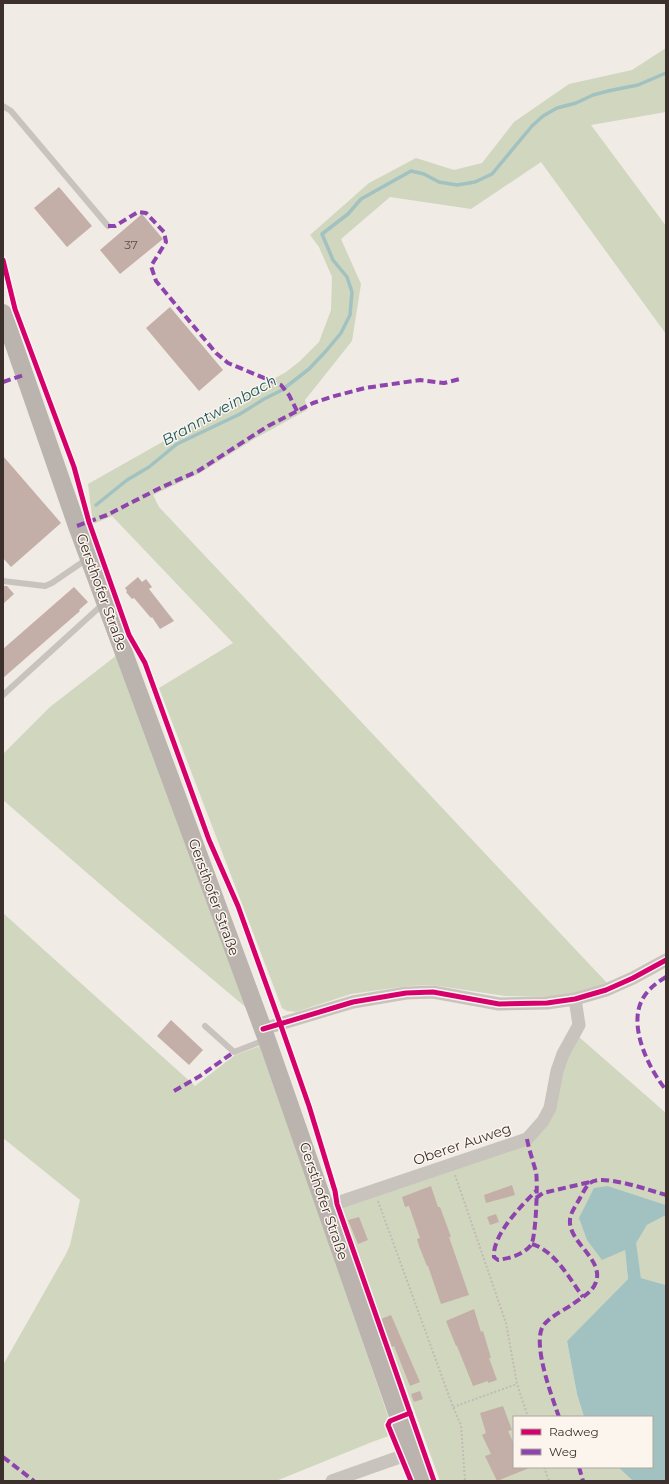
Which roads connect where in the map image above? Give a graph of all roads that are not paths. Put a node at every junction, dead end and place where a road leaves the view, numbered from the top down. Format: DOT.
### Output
graph roads {
  1 [pos="3,106"];
  2 [pos="108,226"];
  3 [pos="3,313"];
  4 [pos="89,558"];
  5 [pos="3,580"];
  6 [pos="106,602"];
  7 [pos="3,695"];
  8 [pos="666,960"];
  9 [pos="575,999"];
  10 [pos="205,1026"];
  11 [pos="265,1034"];
  12 [pos="326,1208"];
  13 [pos="410,1453"];
  14 [pos="332,1481"];
  15 [pos="422,1481"];
  1 -- 2 [label="lane"];
  3 -- 4 [label="main road, Gersthofer Straße"];
  4 -- 5 [label="lane"];
  4 -- 6 [label="main road, Gersthofer Straße"];
  6 -- 7 [label="lane"];
  6 -- 11 [label="main road, Gersthofer Straße"];
  8 -- 9 [label="street"];
  9 -- 11 [label="street"];
  9 -- 12 [label="street, Oberer Auweg"];
  10 -- 11 [label="lane"];
  11 -- 12 [label="main road, Gersthofer Straße"];
  12 -- 13 [label="main road, Gersthofer Straße"];
  13 -- 14 [label="street"];
  13 -- 15 [label="main road, Gersthofer Straße"];
}
